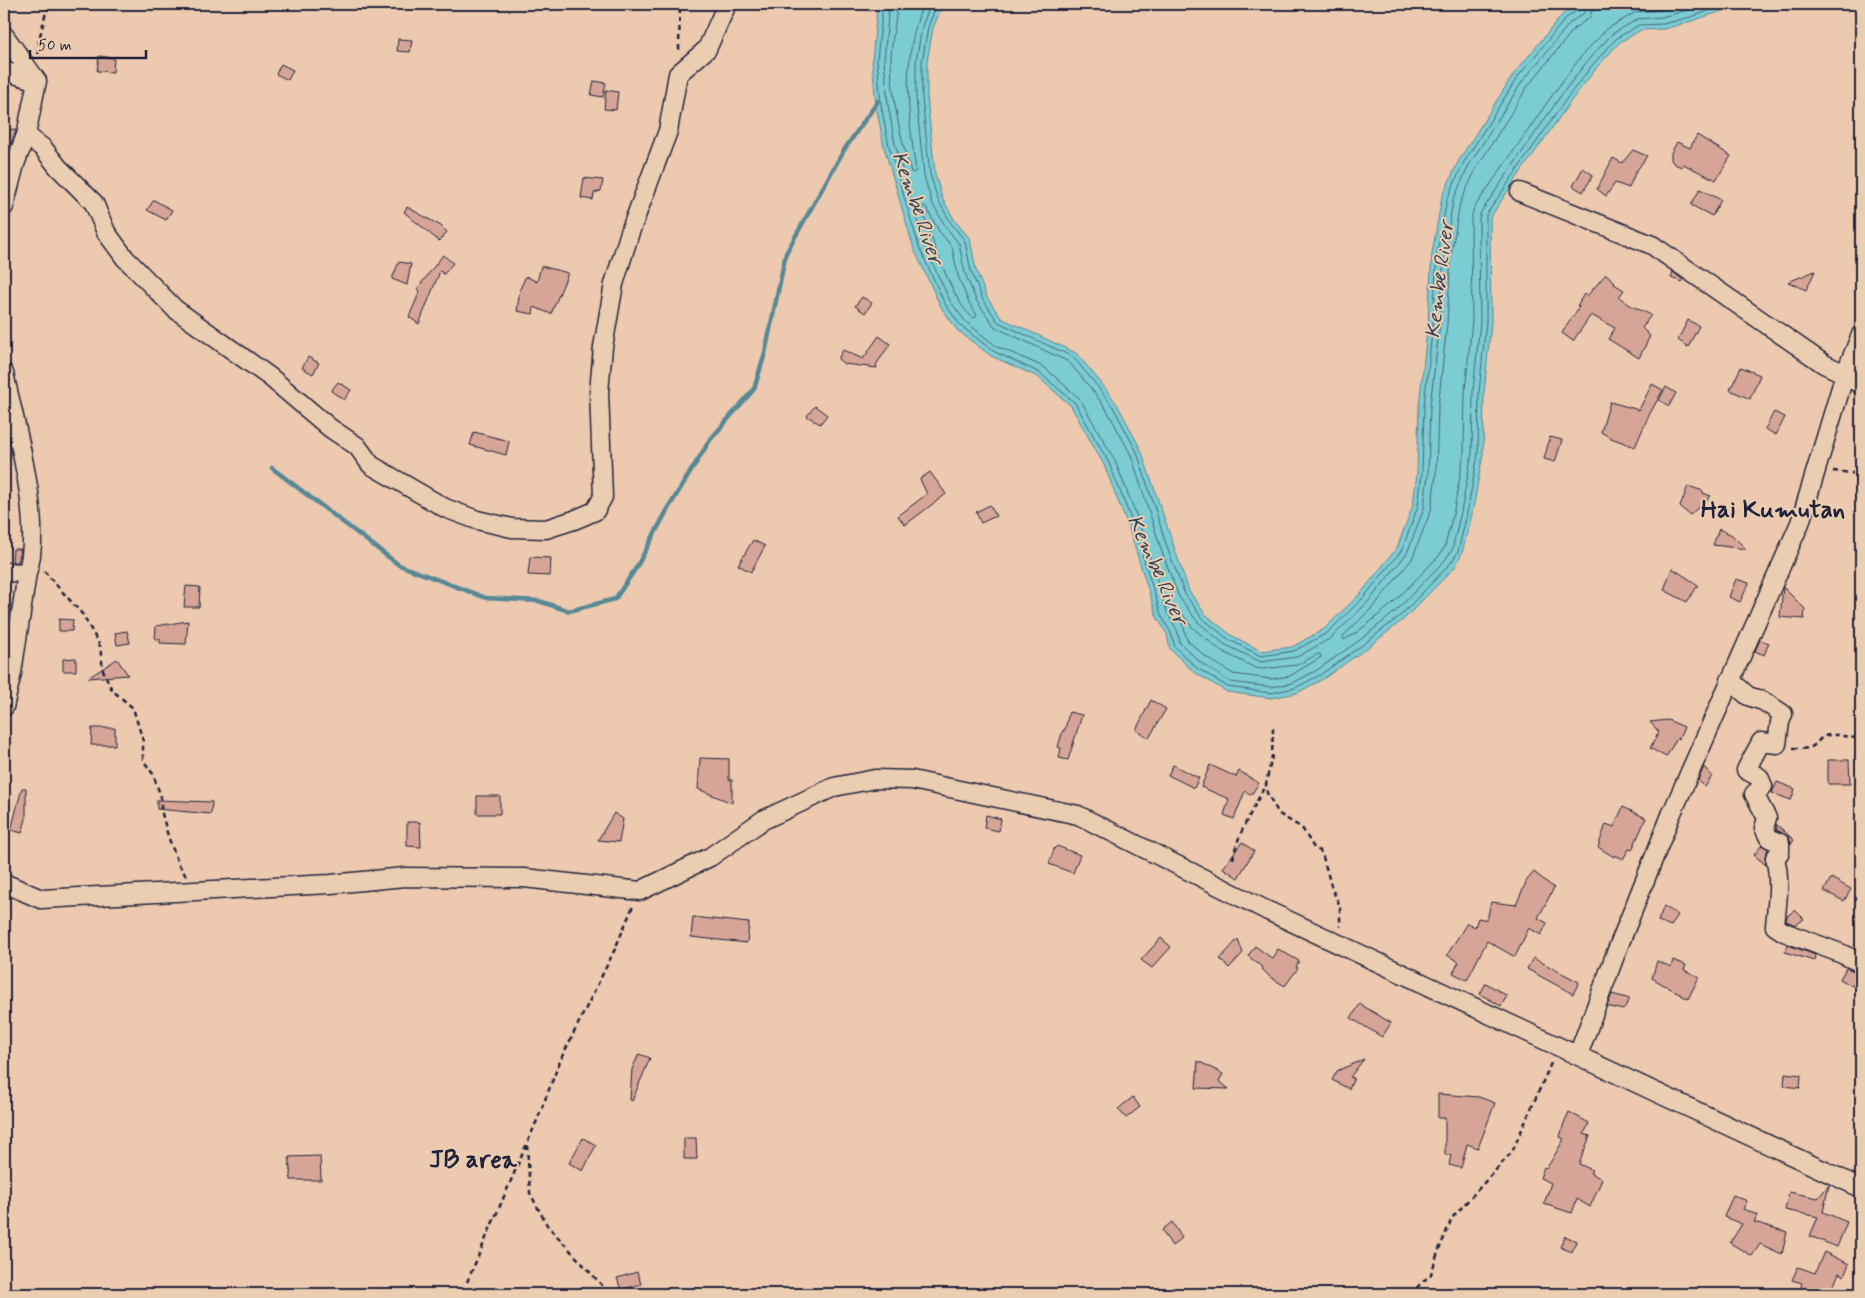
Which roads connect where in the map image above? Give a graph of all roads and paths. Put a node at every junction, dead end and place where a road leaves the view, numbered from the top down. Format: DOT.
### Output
graph roads {
  1 [pos="48,4"];
  2 [pos="680,4"];
  3 [pos="727,4"];
  4 [pos="4,35"];
  5 [pos="4,72"];
  6 [pos="678,74"];
  7 [pos="37,81"];
  8 [pos="26,135"];
  9 [pos="1520,192"];
  10 [pos="4,206"];
  11 [pos="1861,335"];
  12 [pos="4,373"];
  13 [pos="1845,374"];
  14 [pos="1861,385"];
  15 [pos="1816,469"];
  16 [pos="1861,474"];
  17 [pos="29,567"];
  18 [pos="4,572"];
  19 [pos="1730,680"];
  20 [pos="4,707"];
  21 [pos="1273,728"];
  22 [pos="1861,737"];
  23 [pos="1777,744"];
  24 [pos="1266,784"];
  25 [pos="1232,859"];
  26 [pos="4,883"];
  27 [pos="194,891"];
  28 [pos="640,891"];
  29 [pos="1339,944"];
  30 [pos="1861,963"];
  31 [pos="1558,1046"];
  32 [pos="1578,1055"];
  33 [pos="527,1143"];
  34 [pos="1861,1188"];
  35 [pos="467,1282"];
  36 [pos="610,1294"];
  37 [pos="1410,1294"];
  1 -- 7 [label="path"];
  2 -- 6 [label="path"];
  3 -- 6 [label="street"];
  4 -- 7 [label="street"];
  5 -- 7 [label="street"];
  6 -- 8 [label="street"];
  7 -- 8 [label="street"];
  8 -- 10 [label="street"];
  9 -- 13 [label="street"];
  11 -- 13 [label="street"];
  12 -- 17 [label="street"];
  13 -- 14 [label="street"];
  13 -- 15 [label="street"];
  15 -- 16 [label="path"];
  15 -- 19 [label="street"];
  17 -- 18 [label="street"];
  17 -- 20 [label="street"];
  17 -- 27 [label="path"];
  19 -- 23 [label="street"];
  19 -- 32 [label="street"];
  21 -- 24 [label="path"];
  22 -- 23 [label="path"];
  23 -- 30 [label="street"];
  24 -- 25 [label="path"];
  24 -- 29 [label="path"];
  26 -- 27 [label="street"];
  27 -- 28 [label="street"];
  28 -- 29 [label="street"];
  28 -- 33 [label="path"];
  29 -- 31 [label="street"];
  31 -- 32 [label="street"];
  31 -- 37 [label="path"];
  32 -- 34 [label="street"];
  33 -- 35 [label="path"];
  33 -- 36 [label="path"];
}
